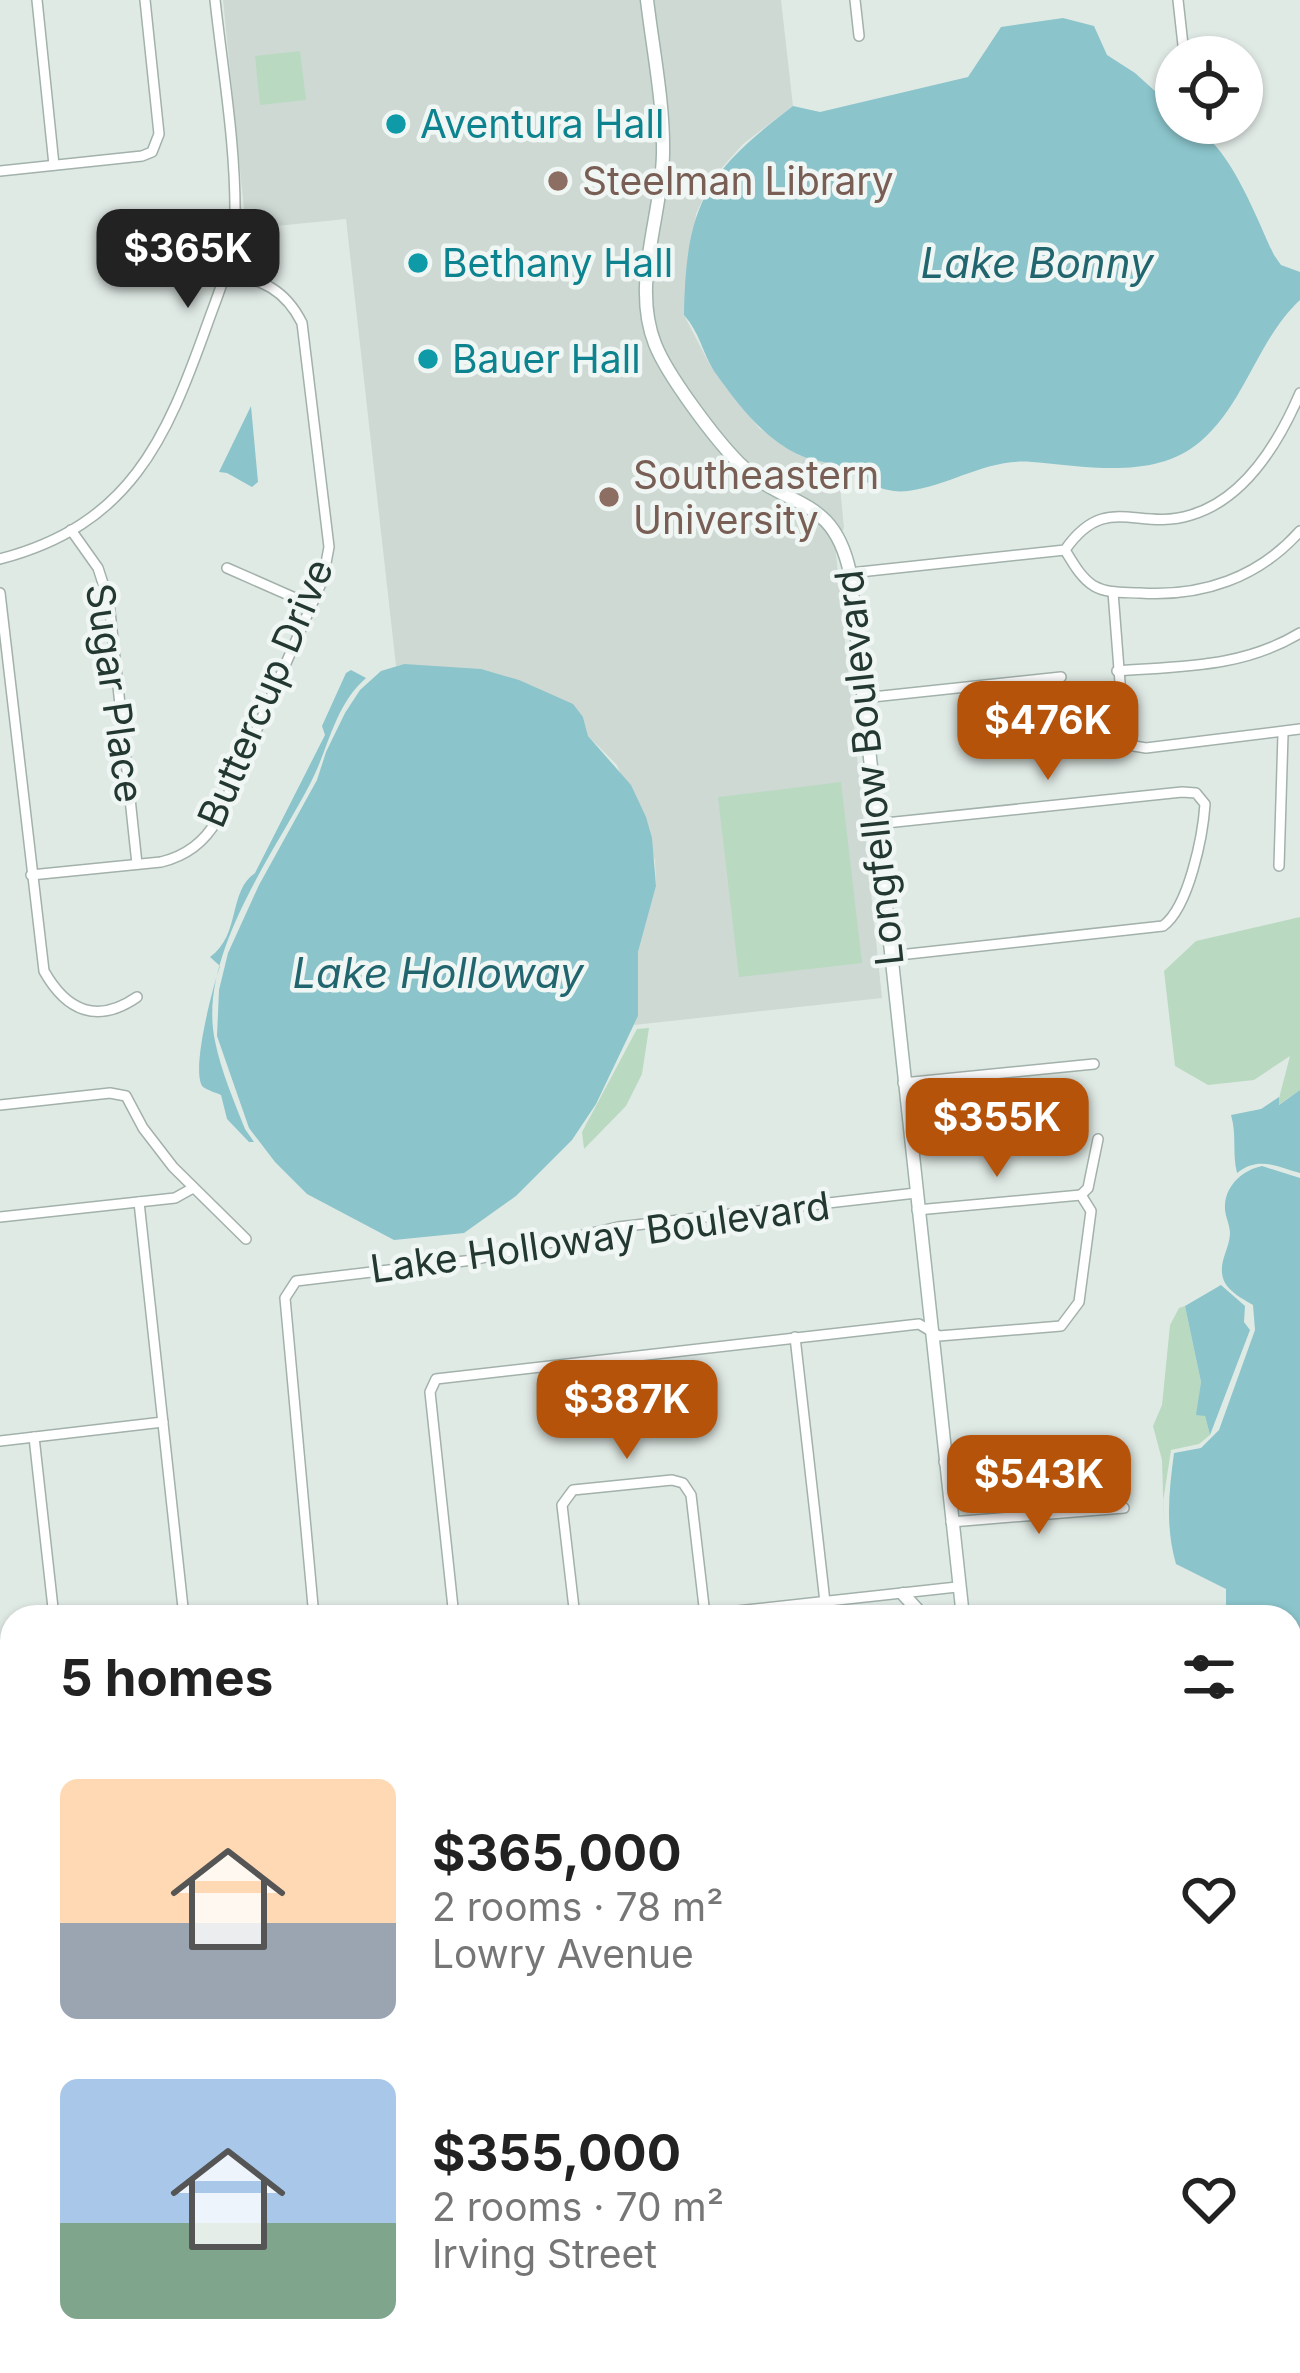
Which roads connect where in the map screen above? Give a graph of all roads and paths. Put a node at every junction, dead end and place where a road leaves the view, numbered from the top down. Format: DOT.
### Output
graph roads {
  1 [pos="38,0"];
  2 [pos="145,0"];
  3 [pos="215,0"];
  4 [pos="646,0"];
  5 [pos="855,0"];
  6 [pos="1178,0"];
  7 [pos="859,35"];
  8 [pos="1182,36"];
  9 [pos="54,165"];
  10 [pos="0,171"];
  11 [pos="226,272"];
  12 [pos="1300,393"];
  13 [pos="71,530"];
  14 [pos="1300,531"];
  15 [pos="1065,550"];
  16 [pos="0,559"];
  17 [pos="227,568"];
  18 [pos="850,573"];
  19 [pos="0,592"];
  20 [pos="1113,592"];
  21 [pos="311,605"];
  22 [pos="1300,633"];
  23 [pos="1117,671"];
  24 [pos="1061,677"];
  25 [pos="862,698"];
  26 [pos="1300,729"];
  27 [pos="1283,734"];
  28 [pos="876,824"];
  29 [pos="137,865"];
  30 [pos="1279,866"];
  31 [pos="32,875"];
  32 [pos="890,956"];
  33 [pos="137,997"];
  34 [pos="64,998"];
  35 [pos="54,1012"];
  36 [pos="1094,1064"];
  37 [pos="903,1083"];
  38 [pos="0,1105"];
  39 [pos="1098,1139"];
  40 [pos="193,1188"];
  41 [pos="916,1193"];
  42 [pos="1081,1195"];
  43 [pos="139,1202"];
  44 [pos="917,1210"];
  45 [pos="0,1217"];
  46 [pos="246,1239"];
  47 [pos="929,1330"];
  48 [pos="795,1337"];
  49 [pos="163,1422"];
  50 [pos="34,1437"];
  51 [pos="0,1441"];
  52 [pos="1074,1450"];
  53 [pos="944,1462"];
  54 [pos="1124,1508"];
  55 [pos="951,1522"];
  56 [pos="957,1587"];
  57 [pos="903,1594"];
  58 [pos="824,1602"];
  59 [pos="52,1605"];
  60 [pos="183,1605"];
  61 [pos="313,1605"];
  62 [pos="453,1605"];
  63 [pos="574,1605"];
  64 [pos="704,1605"];
  65 [pos="797,1605"];
  66 [pos="913,1605"];
  67 [pos="961,1605"];
  1 -- 9 [label="street"];
  2 -- 9 [label="street"];
  3 -- 11 [label="street"];
  4 -- 18 [label="street, Longfellow Boulevard"];
  5 -- 7 [label="street"];
  6 -- 8 [label="street"];
  9 -- 10 [label="street"];
  11 -- 13 [label="street"];
  11 -- 21 [label="street, Buttercup Drive"];
  12 -- 15 [label="street"];
  13 -- 16 [label="street"];
  13 -- 29 [label="street, Sugar Place"];
  14 -- 20 [label="street"];
  15 -- 18 [label="street"];
  15 -- 20 [label="street"];
  17 -- 21 [label="street"];
  18 -- 25 [label="street, Longfellow Boulevard"];
  19 -- 31 [label="street"];
  20 -- 23 [label="street"];
  21 -- 29 [label="street, Buttercup Drive"];
  22 -- 23 [label="street"];
  23 -- 27 [label="street"];
  24 -- 25 [label="street"];
  25 -- 28 [label="street, Longfellow Boulevard"];
  26 -- 27 [label="street"];
  27 -- 30 [label="street"];
  28 -- 32 [label="street, Longfellow Boulevard"];
  28 -- 32 [label="street"];
  29 -- 31 [label="street, Buttercup Drive"];
  31 -- 34 [label="street"];
  32 -- 37 [label="street, Longfellow Boulevard"];
  33 -- 34 [label="street"];
  34 -- 35 [label="street"];
  36 -- 37 [label="street"];
  37 -- 41 [label="street, Longfellow Boulevard"];
  38 -- 40 [label="street"];
  39 -- 42 [label="street"];
  40 -- 43 [label="street"];
  40 -- 46 [label="street"];
  41 -- 44 [label="street, Longfellow Boulevard"];
  41 -- 61 [label="street, Lake Holloway Boulevard"];
  42 -- 44 [label="street"];
  42 -- 47 [label="street"];
  43 -- 45 [label="street"];
  43 -- 49 [label="street"];
  44 -- 47 [label="street, Longfellow Boulevard"];
  47 -- 48 [label="street"];
  47 -- 53 [label="street, Longfellow Boulevard"];
  48 -- 58 [label="street"];
  48 -- 62 [label="street"];
  49 -- 50 [label="street"];
  49 -- 60 [label="street"];
  50 -- 51 [label="street"];
  50 -- 59 [label="street"];
  52 -- 53 [label="street"];
  53 -- 55 [label="street, Longfellow Boulevard"];
  54 -- 55 [label="street"];
  55 -- 56 [label="street, Longfellow Boulevard"];
  56 -- 57 [label="street"];
  56 -- 67 [label="street, Longfellow Boulevard"];
  57 -- 58 [label="street"];
  57 -- 66 [label="street"];
  58 -- 65 [label="street"];
  63 -- 64 [label="street"];
}
